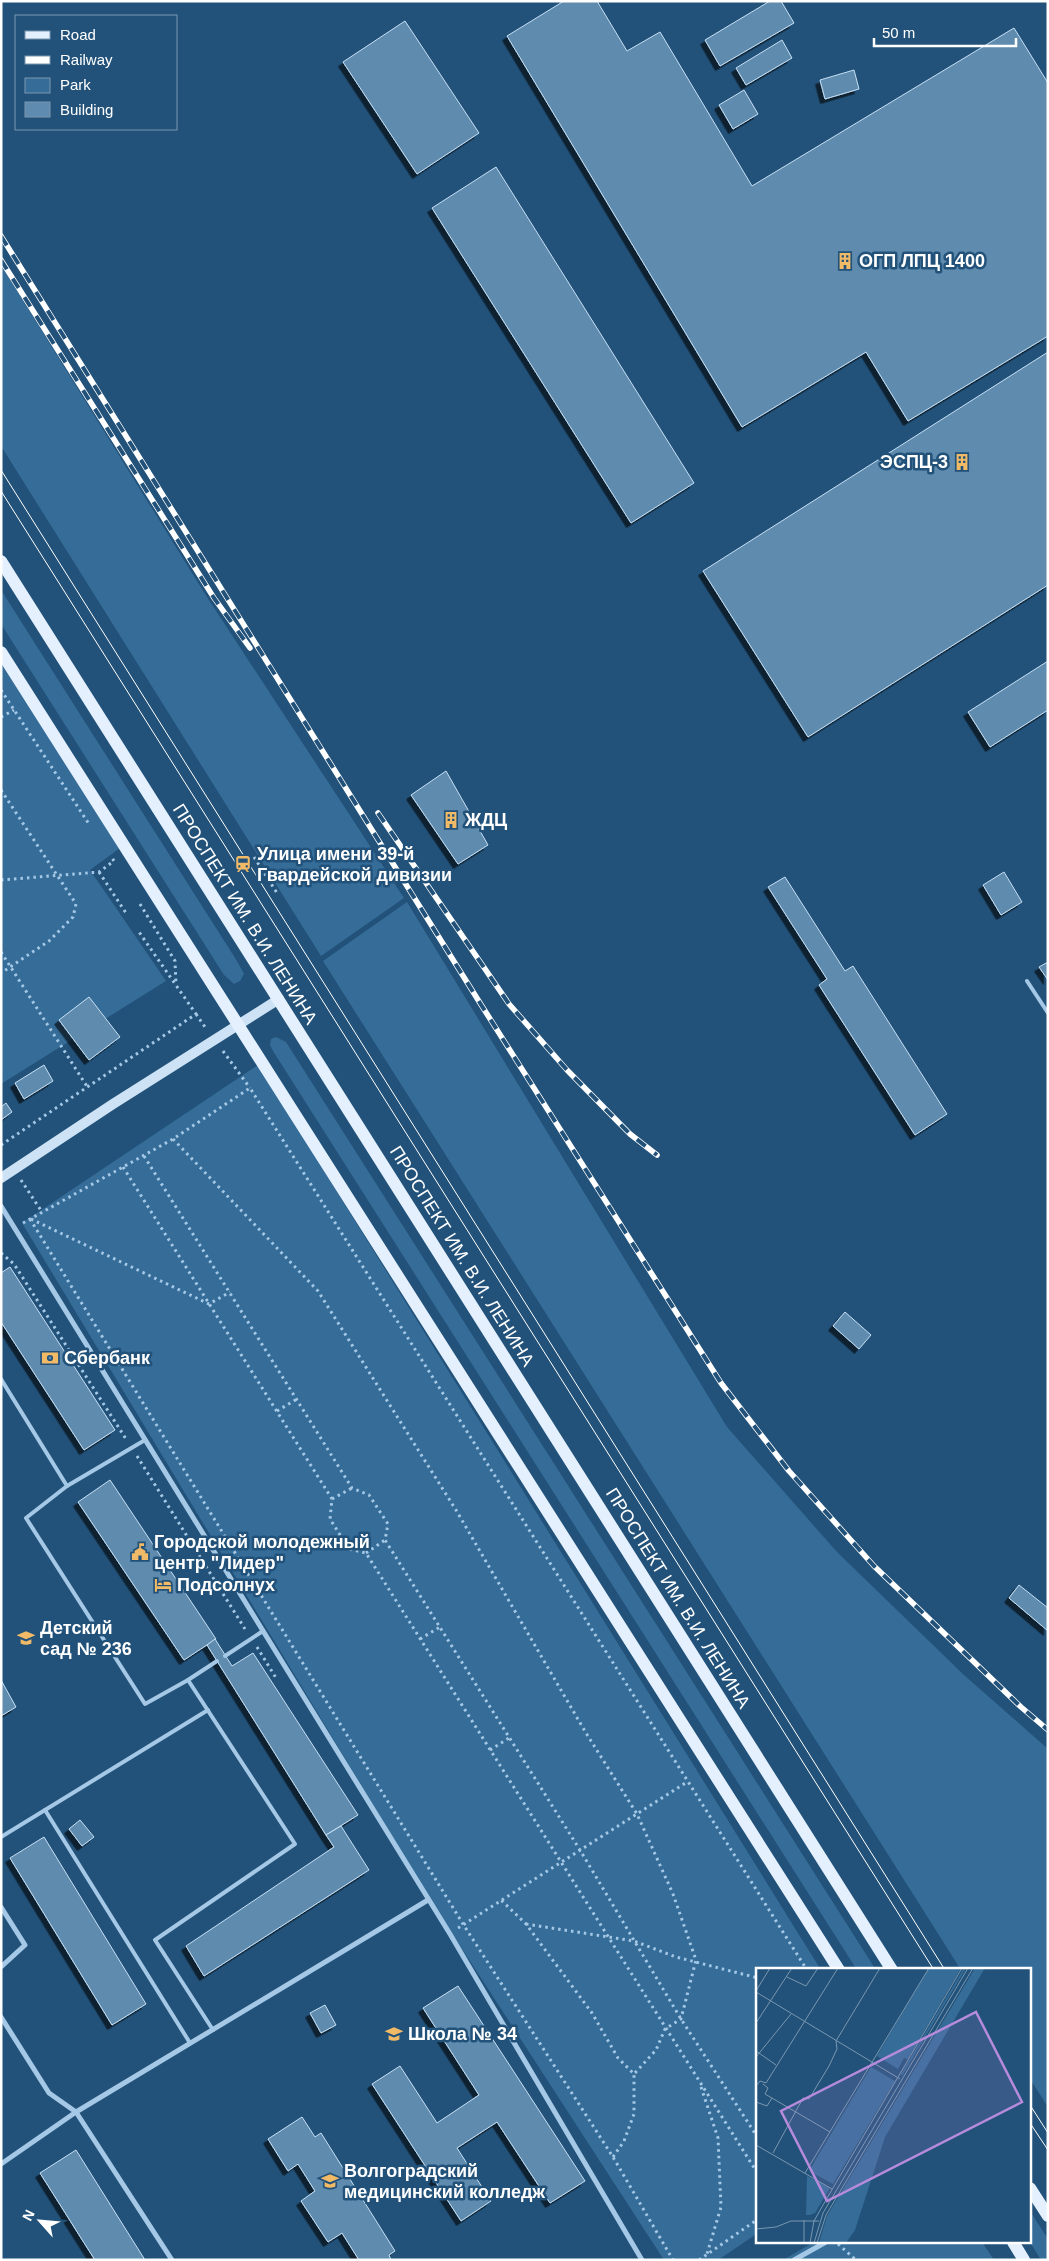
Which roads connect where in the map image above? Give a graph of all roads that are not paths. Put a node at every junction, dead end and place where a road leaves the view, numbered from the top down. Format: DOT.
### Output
graph roads {
  1 [pos="1,561"];
  2 [pos="1,652"];
  3 [pos="1027,981"];
  4 [pos="279,999"];
  5 [pos="1048,1013"];
  6 [pos="237,1026"];
  7 [pos="1,1178"];
  8 [pos="1,1206"];
  9 [pos="1,1379"];
  10 [pos="145,1440"];
  11 [pos="67,1486"];
  12 [pos="263,1631"];
  13 [pos="225,1656"];
  14 [pos="217,1661"];
  15 [pos="188,1680"];
  16 [pos="208,1710"];
  17 [pos="45,1810"];
  18 [pos="1,1837"];
  19 [pos="428,1900"];
  20 [pos="1,1907"];
  21 [pos="1,1967"];
  22 [pos="838,1968"];
  23 [pos="891,1968"];
  24 [pos="1,2017"];
  25 [pos="212,2030"];
  26 [pos="190,2044"];
  27 [pos="76,2112"];
  28 [pos="1,2164"];
  29 [pos="1032,2191"];
  30 [pos="1048,2216"];
  31 [pos="822,2244"];
  32 [pos="1014,2244"];
  33 [pos="172,2260"];
  34 [pos="642,2260"];
  35 [pos="794,2260"];
  36 [pos="1024,2260"];
  1 -- 4 [label="main road, ПРОСПЕКТ ИМ. В.И. ЛЕНИНА"];
  2 -- 6 [label="main road"];
  3 -- 5 [label="lane"];
  4 -- 6 [label="main road"];
  4 -- 23 [label="main road, ПРОСПЕКТ ИМ. В.И. ЛЕНИНА"];
  6 -- 7 [label="main road"];
  6 -- 22 [label="main road"];
  8 -- 10 [label="street"];
  9 -- 11 [label="lane"];
  10 -- 11 [label="lane"];
  10 -- 12 [label="street"];
  11 -- 15 [label="lane"];
  12 -- 13 [label="lane"];
  12 -- 19 [label="street"];
  14 -- 15 [label="lane"];
  15 -- 16 [label="lane"];
  16 -- 17 [label="lane"];
  16 -- 25 [label="lane"];
  17 -- 18 [label="lane"];
  17 -- 26 [label="lane"];
  19 -- 25 [label="street"];
  19 -- 34 [label="street"];
  20 -- 21 [label="street"];
  24 -- 27 [label="street"];
  25 -- 26 [label="street"];
  26 -- 27 [label="street"];
  27 -- 28 [label="street"];
  27 -- 33 [label="street"];
  29 -- 30 [label="main road"];
  31 -- 35 [label="street"];
  32 -- 36 [label="main road"];
}
